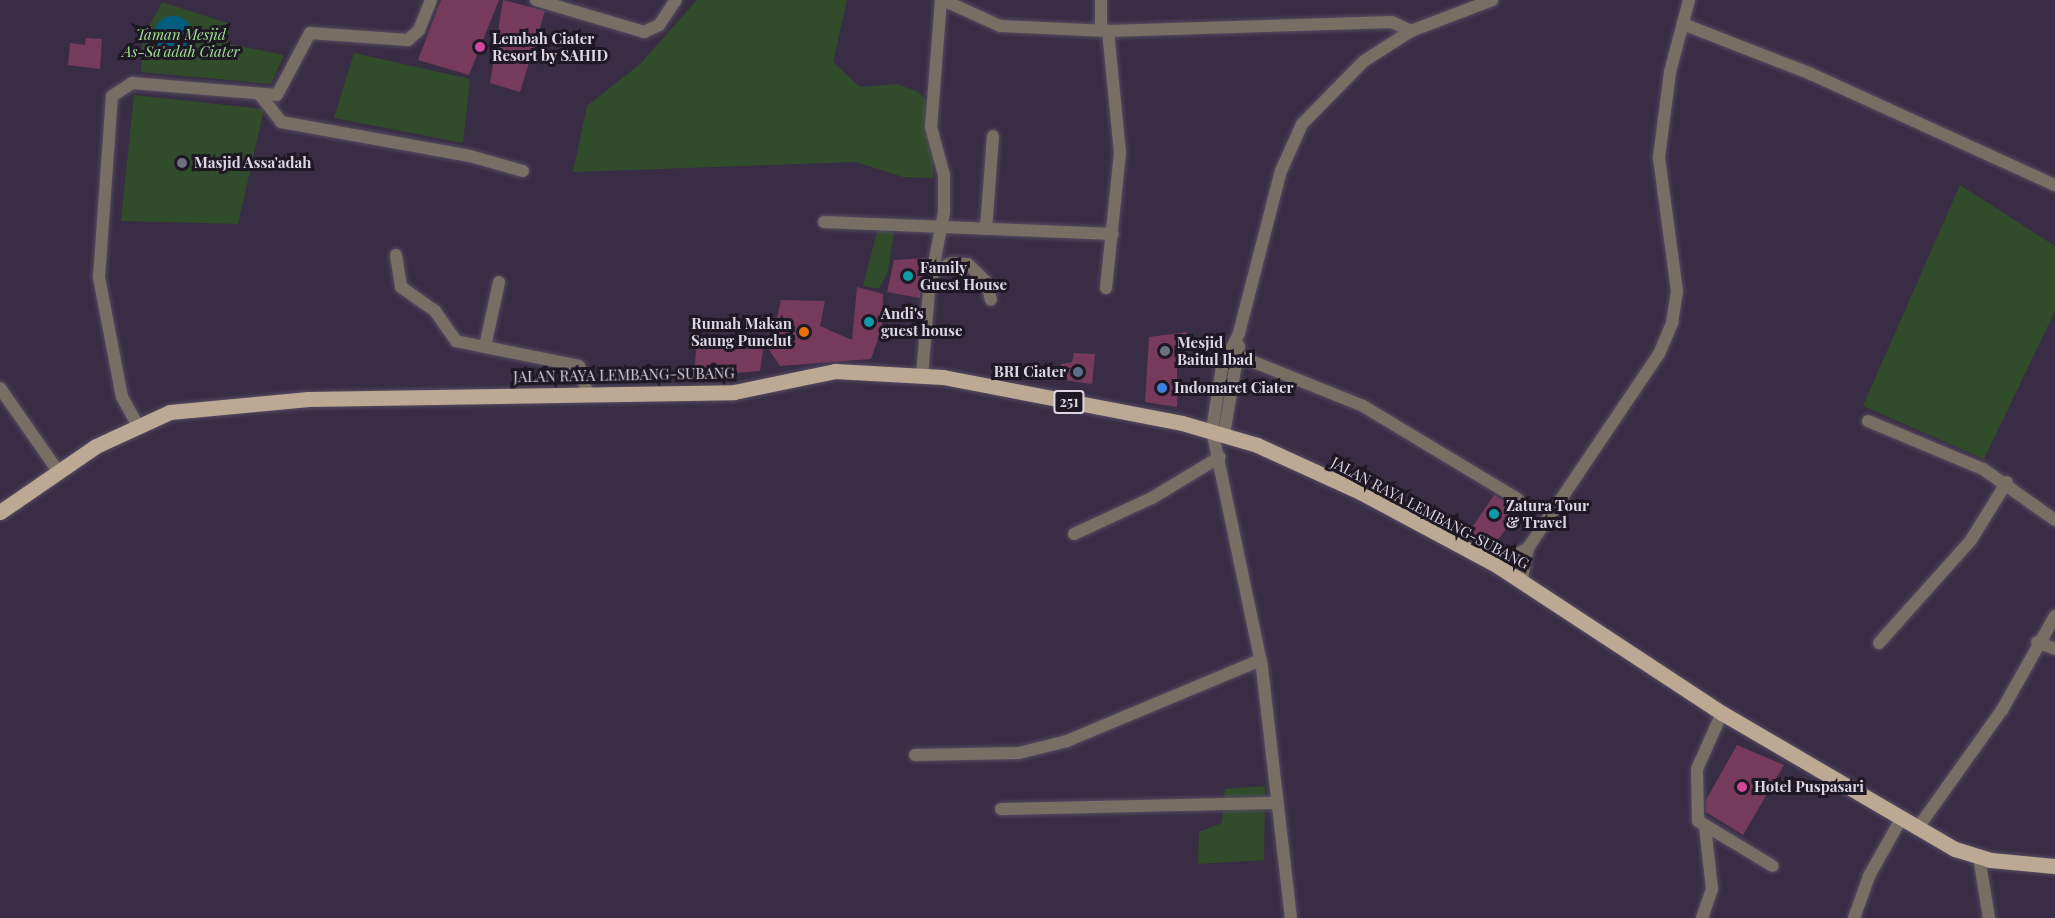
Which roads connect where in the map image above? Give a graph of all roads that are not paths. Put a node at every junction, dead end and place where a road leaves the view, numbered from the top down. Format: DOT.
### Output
graph roads {
  1 [pos="431,0"];
  2 [pos="536,0"];
  3 [pos="676,0"];
  4 [pos="942,0"];
  5 [pos="1101,0"];
  6 [pos="1492,0"];
  7 [pos="1689,0"];
  8 [pos="1683,24"];
  9 [pos="1104,30"];
  10 [pos="1411,31"];
  11 [pos="261,96"];
  12 [pos="993,135"];
  13 [pos="523,171"];
  14 [pos="2055,185"];
  15 [pos="824,222"];
  16 [pos="941,227"];
  17 [pos="986,229"];
  18 [pos="1113,234"];
  19 [pos="396,255"];
  20 [pos="932,272"];
  21 [pos="499,282"];
  22 [pos="1106,288"];
  23 [pos="991,300"];
  24 [pos="485,347"];
  25 [pos="1234,353"];
  26 [pos="922,376"];
  27 [pos="0,388"];
  28 [pos="588,395"];
  29 [pos="1868,421"];
  30 [pos="137,424"];
  31 [pos="1218,432"];
  32 [pos="1218,462"];
  33 [pos="58,471"];
  34 [pos="2007,482"];
  35 [pos="1518,499"];
  36 [pos="0,512"];
  37 [pos="2055,520"];
  38 [pos="1074,534"];
  39 [pos="1528,548"];
  40 [pos="1498,566"];
  41 [pos="1521,582"];
  42 [pos="2055,616"];
  43 [pos="2037,642"];
  44 [pos="1878,643"];
  45 [pos="2055,649"];
  46 [pos="1261,660"];
  47 [pos="1722,713"];
  48 [pos="915,755"];
  49 [pos="1274,803"];
  50 [pos="1001,809"];
  51 [pos="1901,819"];
  52 [pos="1705,827"];
  53 [pos="1917,829"];
  54 [pos="1979,857"];
  55 [pos="1773,866"];
  56 [pos="2055,866"];
  57 [pos="1292,918"];
  58 [pos="1702,918"];
  59 [pos="1854,918"];
  60 [pos="1989,918"];
  1 -- 11 [label="street"];
  2 -- 3 [label="street"];
  4 -- 9 [label="street"];
  4 -- 16 [label="street"];
  5 -- 9 [label="street"];
  6 -- 10 [label="street"];
  7 -- 8 [label="street"];
  8 -- 14 [label="street"];
  8 -- 39 [label="street"];
  9 -- 10 [label="street"];
  9 -- 18 [label="street"];
  10 -- 25 [label="street"];
  11 -- 13 [label="street"];
  11 -- 30 [label="street"];
  12 -- 17 [label="street"];
  15 -- 16 [label="street"];
  16 -- 17 [label="street"];
  16 -- 20 [label="street"];
  17 -- 18 [label="street"];
  18 -- 22 [label="street"];
  19 -- 24 [label="street"];
  20 -- 23 [label="street"];
  20 -- 26 [label="street"];
  21 -- 24 [label="street"];
  24 -- 28 [label="street"];
  25 -- 31 [label="street"];
  25 -- 35 [label="street"];
  26 -- 28 [label="main road, JALAN RAYA LEMBANG-SUBANG / 251"];
  26 -- 31 [label="main road, JALAN RAYA LEMBANG-SUBANG / 251"];
  27 -- 33 [label="street"];
  28 -- 30 [label="main road, JALAN RAYA LEMBANG-SUBANG / 251"];
  29 -- 34 [label="street"];
  30 -- 33 [label="main road, JALAN RAYA LEMBANG-SUBANG / 251"];
  31 -- 32 [label="street"];
  31 -- 40 [label="main road, JALAN RAYA LEMBANG-SUBANG / 251"];
  32 -- 38 [label="street"];
  32 -- 46 [label="street"];
  33 -- 36 [label="main road, JALAN RAYA LEMBANG-SUBANG / 251"];
  34 -- 37 [label="street"];
  34 -- 44 [label="street"];
  39 -- 40 [label="street"];
  39 -- 41 [label="street"];
  40 -- 41 [label="main road, JALAN RAYA LEMBANG-SUBANG / 251"];
  41 -- 47 [label="main road, JALAN RAYA LEMBANG-SUBANG / 251"];
  42 -- 43 [label="street"];
  43 -- 45 [label="street"];
  43 -- 53 [label="street"];
  46 -- 48 [label="street"];
  46 -- 49 [label="street"];
  47 -- 51 [label="main road, JALAN RAYA LEMBANG-SUBANG / 251"];
  47 -- 52 [label="street"];
  49 -- 50 [label="street"];
  49 -- 57 [label="street"];
  51 -- 53 [label="main road, JALAN RAYA LEMBANG-SUBANG / 251"];
  51 -- 59 [label="street"];
  52 -- 55 [label="street"];
  52 -- 58 [label="street"];
  53 -- 54 [label="main road, JALAN RAYA LEMBANG-SUBANG / 251"];
  54 -- 56 [label="main road, JALAN RAYA LEMBANG-SUBANG / 251"];
  54 -- 60 [label="street"];
}
